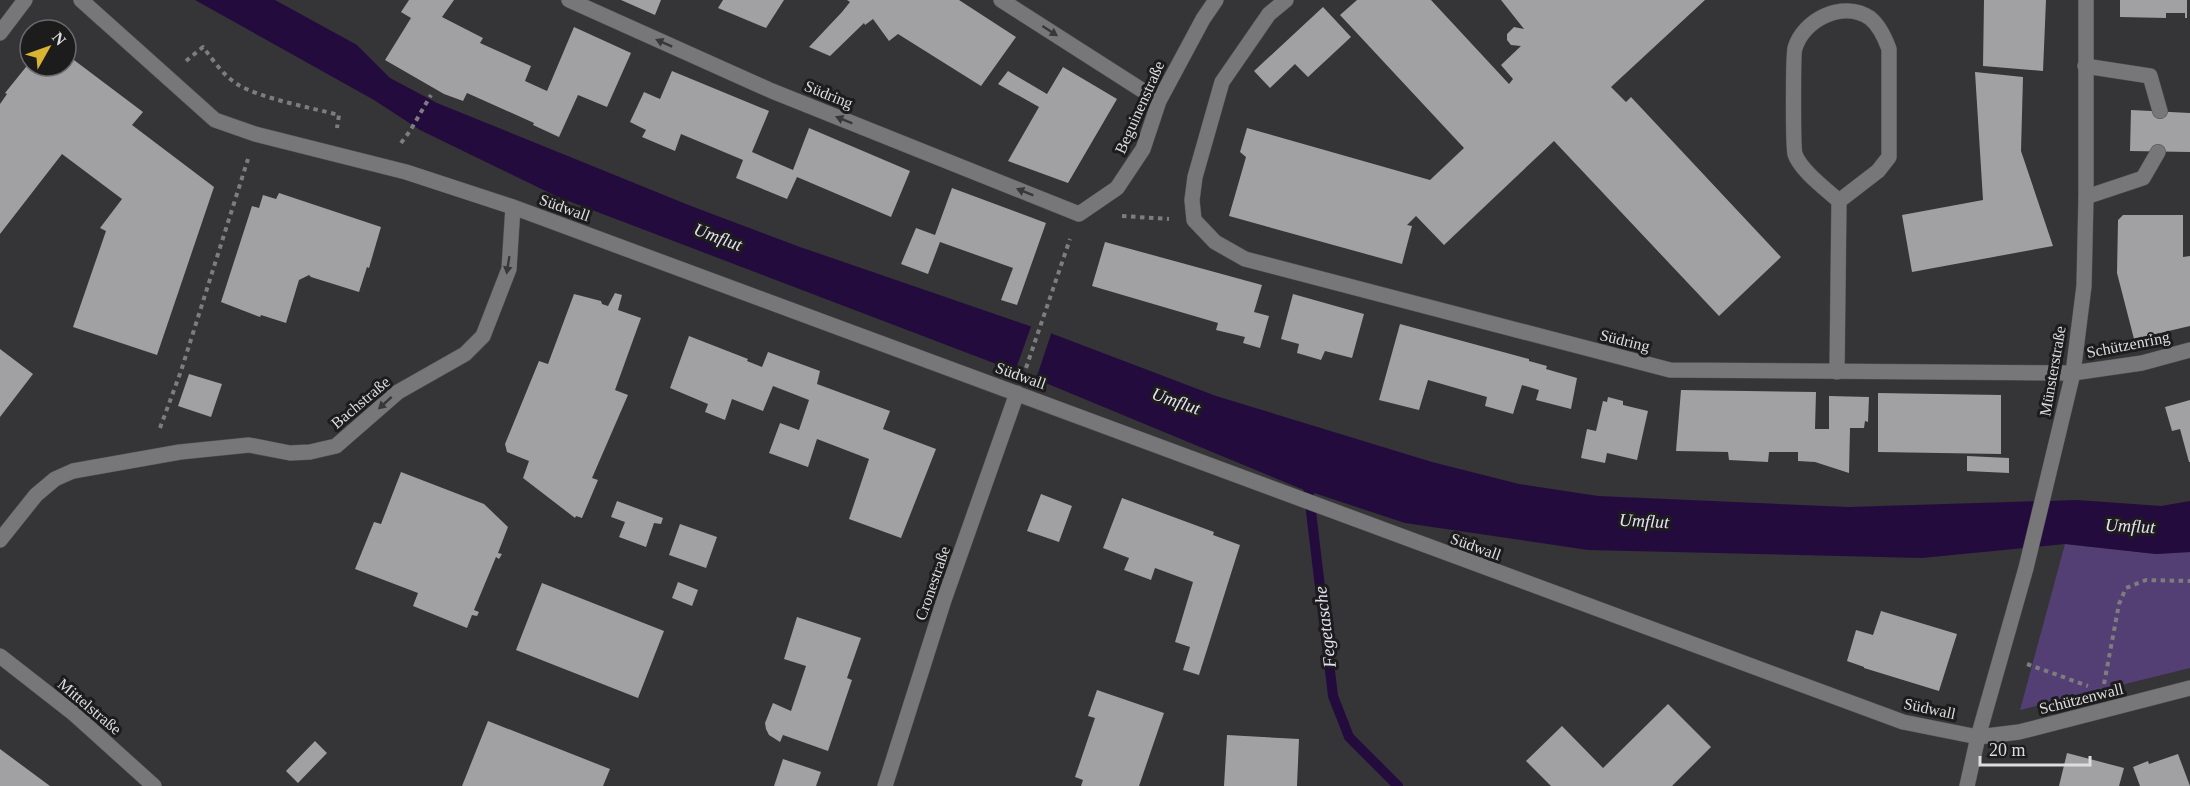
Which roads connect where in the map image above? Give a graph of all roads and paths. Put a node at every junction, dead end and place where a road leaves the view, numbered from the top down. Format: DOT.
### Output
graph roads {
  1 [pos="25,0"];
  2 [pos="81,0"];
  3 [pos="569,0"];
  4 [pos="1001,0"];
  5 [pos="1216,0"];
  6 [pos="1286,0"];
  7 [pos="2086,0"];
  8 [pos="0,33"];
  9 [pos="183,63"];
  10 [pos="2085,66"];
  11 [pos="431,95"];
  12 [pos="1159,101"];
  13 [pos="2160,111"];
  14 [pos="338,121"];
  15 [pos="410,131"];
  16 [pos="255,134"];
  17 [pos="2158,152"];
  18 [pos="2086,197"];
  19 [pos="1839,201"];
  20 [pos="513,207"];
  21 [pos="1079,214"];
  22 [pos="1194,220"];
  23 [pos="2190,350"];
  24 [pos="1025,370"];
  25 [pos="1837,372"];
  26 [pos="2073,373"];
  27 [pos="1017,393"];
  28 [pos="149,457"];
  29 [pos="0,540"];
  30 [pos="2190,580"];
  31 [pos="2001,655"];
  32 [pos="0,656"];
  33 [pos="2190,688"];
  34 [pos="1978,737"];
  35 [pos="154,786"];
  36 [pos="885,786"];
  37 [pos="1967,786"];
  1 -- 8 [label="street"];
  2 -- 16 [label="street, Südwall"];
  21 -- 3 [label="street, Südring, one-way"];
  4 -- 12 [label="street, one-way"];
  5 -- 12 [label="street, Beguinenstraße"];
  6 -- 22 [label="street"];
  7 -- 10 [label="street, Münsterstraße"];
  9 -- 14 [label="path"];
  10 -- 13 [label="street"];
  10 -- 18 [label="street, Münsterstraße"];
  11 -- 15 [label="path"];
  12 -- 21 [label="street, Beguinenstraße"];
  16 -- 20 [label="street, Südwall"];
  16 -- 28 [label="path"];
  17 -- 18 [label="street"];
  18 -- 26 [label="street, Münsterstraße"];
  19 -- 19 [label="street"];
  19 -- 25 [label="street"];
  20 -- 27 [label="street, Südwall"];
  20 -- 28 [label="street, Bachstraße, one-way"];
  21 -- 22 [label="path"];
  21 -- 24 [label="path"];
  22 -- 25 [label="street, Südring"];
  23 -- 26 [label="street, Schützenring"];
  25 -- 26 [label="street, Südring"];
  26 -- 31 [label="street, Münsterstraße"];
  27 -- 34 [label="street, Südwall"];
  27 -- 36 [label="street, Cronestraße"];
  28 -- 29 [label="street, Bachstraße"];
  30 -- 31 [label="path"];
  31 -- 34 [label="street, Münsterstraße"];
  32 -- 35 [label="street, Mittelstraße"];
  33 -- 34 [label="street, Schützenwall"];
  34 -- 37 [label="street, Münsterstraße"];
}
